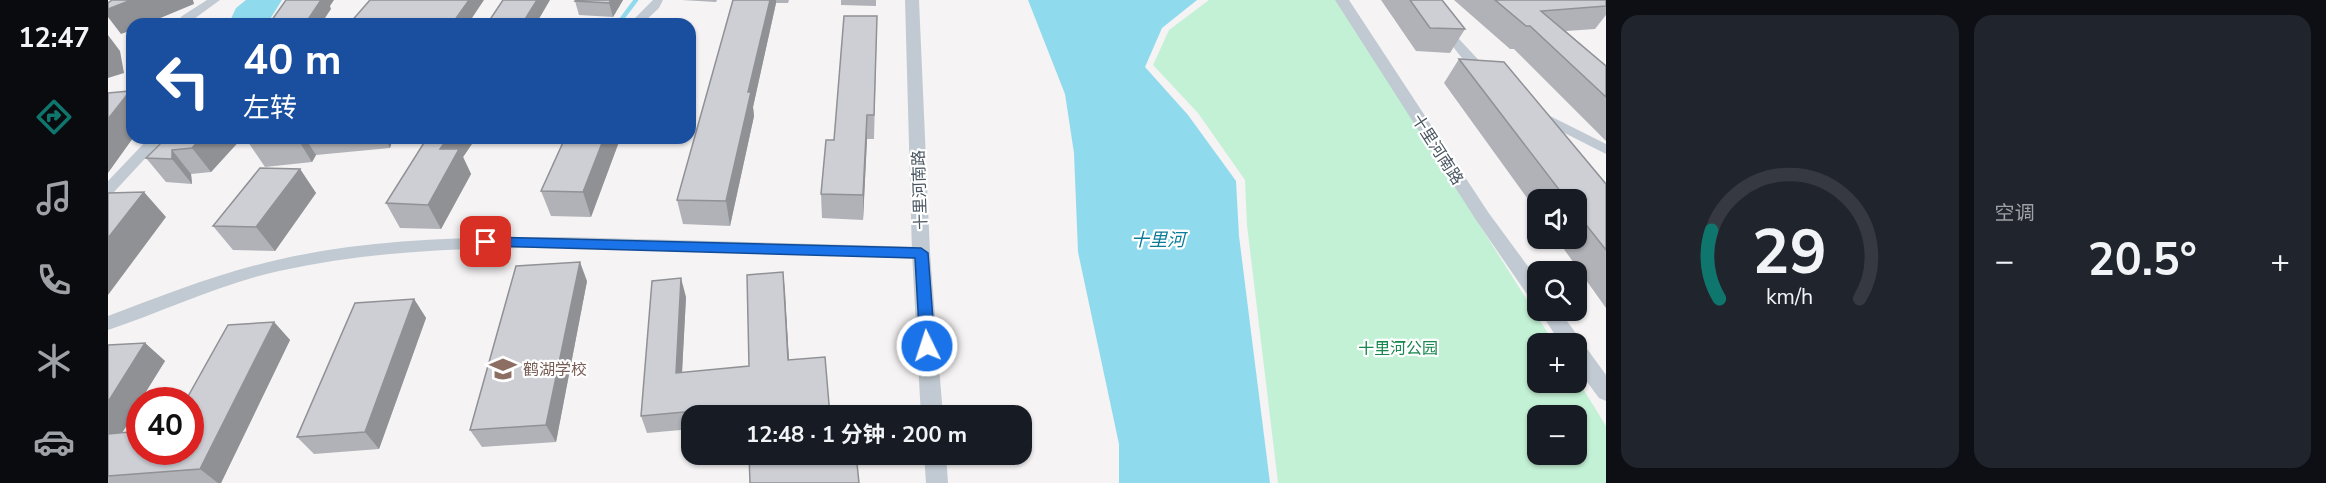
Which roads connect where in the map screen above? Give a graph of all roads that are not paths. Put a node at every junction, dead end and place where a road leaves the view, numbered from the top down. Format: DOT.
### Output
graph roads {
  1 [pos="215,0"];
  2 [pos="658,0"];
  3 [pos="912,0"];
  4 [pos="1342,0"];
  5 [pos="1435,0"];
  6 [pos="186,18"];
  7 [pos="641,18"];
  8 [pos="1497,84"];
  9 [pos="1533,111"];
  10 [pos="151,144"];
  11 [pos="1606,150"];
  12 [pos="108,190"];
  13 [pos="921,253"];
  14 [pos="1527,279"];
  15 [pos="108,323"];
  16 [pos="1587,365"];
  17 [pos="1606,392"];
  18 [pos="931,405"];
  19 [pos="936,465"];
  20 [pos="937,483"];
  1 -- 6 [label="street"];
  2 -- 7 [label="street"];
  3 -- 13 [label="street, 十里河南路"];
  4 -- 14 [label="street, 十里河南路"];
  5 -- 8 [label="street"];
  9 -- 11 [label="street"];
  10 -- 12 [label="street"];
  13 -- 15 [label="street"];
  13 -- 18 [label="street, 十里河南路"];
  16 -- 17 [label="street"];
  19 -- 20 [label="street"];
}
